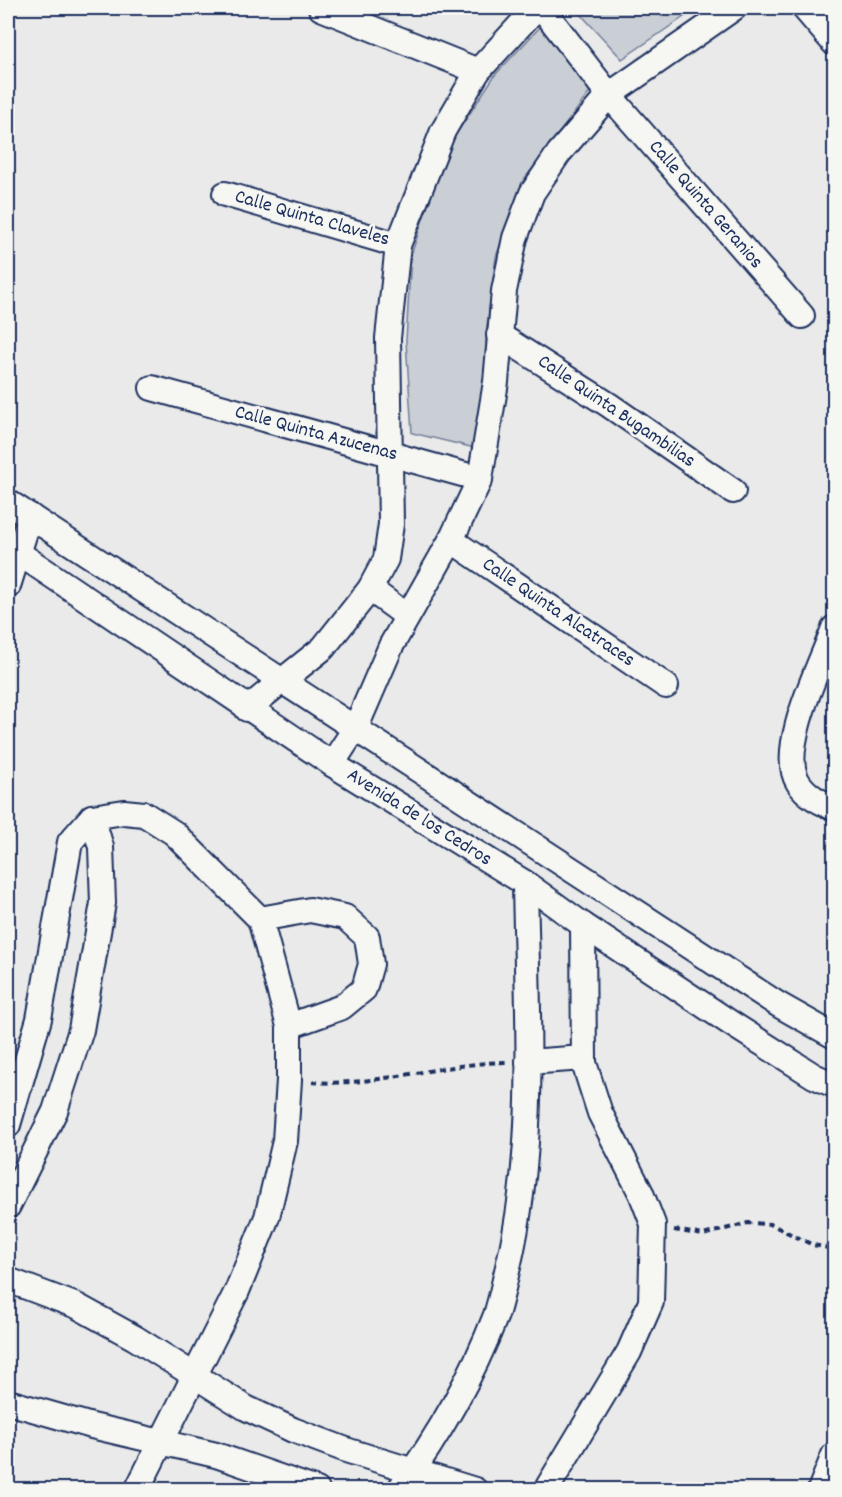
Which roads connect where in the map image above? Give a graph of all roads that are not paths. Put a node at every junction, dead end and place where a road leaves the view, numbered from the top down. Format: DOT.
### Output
graph roads {
  1 [pos="321,8"];
  2 [pos="536,8"];
  3 [pos="542,8"];
  4 [pos="734,8"];
  5 [pos="804,8"];
  6 [pos="834,43"];
  7 [pos="478,72"];
  8 [pos="609,95"];
  9 [pos="225,194"];
  10 [pos="398,245"];
  11 [pos="802,316"];
  12 [pos="500,335"];
  13 [pos="152,388"];
  14 [pos="389,454"];
  15 [pos="480,478"];
  16 [pos="733,491"];
  17 [pos="8,502"];
  18 [pos="30,516"];
  19 [pos="451,540"];
  20 [pos="12,550"];
  21 [pos="8,586"];
  22 [pos="370,590"];
  23 [pos="407,616"];
  24 [pos="834,628"];
  25 [pos="281,680"];
  26 [pos="666,686"];
  27 [pos="247,709"];
  28 [pos="356,727"];
  29 [pos="332,764"];
  30 [pos="834,808"];
  31 [pos="92,817"];
  32 [pos="525,883"];
  33 [pos="260,919"];
  34 [pos="583,925"];
  35 [pos="289,1026"];
  36 [pos="834,1036"];
  37 [pos="584,1058"];
  38 [pos="528,1062"];
  39 [pos="834,1085"];
  40 [pos="8,1125"];
  41 [pos="8,1206"];
  42 [pos="8,1280"];
  43 [pos="195,1374"];
  44 [pos="8,1402"];
  45 [pos="162,1440"];
  46 [pos="834,1455"];
  47 [pos="414,1470"];
  48 [pos="137,1490"];
  49 [pos="317,1490"];
  50 [pos="399,1490"];
  51 [pos="475,1490"];
  52 [pos="546,1490"];
  53 [pos="820,1490"];
  1 -- 7 [label="street"];
  2 -- 7 [label="street"];
  3 -- 8 [label="street, Calle Quinta Geranios"];
  4 -- 8 [label="street"];
  5 -- 6 [label="street"];
  7 -- 10 [label="street"];
  8 -- 11 [label="street, Calle Quinta Geranios"];
  8 -- 12 [label="street"];
  9 -- 10 [label="street, Calle Quinta Claveles"];
  10 -- 14 [label="street"];
  12 -- 15 [label="street"];
  12 -- 16 [label="street, Calle Quinta Bugambilias"];
  13 -- 14 [label="street, Calle Quinta Azucenas"];
  14 -- 15 [label="street, Calle Quinta Azucenas"];
  14 -- 22 [label="street"];
  15 -- 19 [label="street"];
  17 -- 18 [label="street, Avenida de los Cedros"];
  18 -- 20 [label="street"];
  18 -- 25 [label="street, Avenida de los Cedros"];
  19 -- 23 [label="street"];
  19 -- 26 [label="street, Calle Quinta Alcatraces"];
  20 -- 21 [label="street"];
  20 -- 27 [label="street, Avenida de los Cedros"];
  22 -- 23 [label="street"];
  22 -- 25 [label="street"];
  23 -- 28 [label="street"];
  24 -- 30 [label="street"];
  25 -- 27 [label="street"];
  25 -- 28 [label="street, Avenida de los Cedros"];
  27 -- 29 [label="street, Avenida de los Cedros"];
  28 -- 29 [label="street"];
  28 -- 36 [label="street, Avenida de los Cedros"];
  29 -- 32 [label="street, Avenida de los Cedros"];
  31 -- 33 [label="street"];
  31 -- 40 [label="street"];
  31 -- 41 [label="street"];
  32 -- 34 [label="street, Avenida de los Cedros"];
  32 -- 38 [label="street"];
  33 -- 35 [label="street"];
  33 -- 35 [label="street"];
  34 -- 37 [label="street"];
  34 -- 39 [label="street, Avenida de los Cedros"];
  35 -- 43 [label="street"];
  37 -- 38 [label="street"];
  37 -- 52 [label="street"];
  38 -- 47 [label="street"];
  42 -- 43 [label="street"];
  43 -- 45 [label="street"];
  43 -- 47 [label="street"];
  44 -- 45 [label="street"];
  45 -- 48 [label="street"];
  45 -- 49 [label="street"];
  46 -- 53 [label="street"];
  47 -- 50 [label="street"];
  47 -- 51 [label="street"];
}
